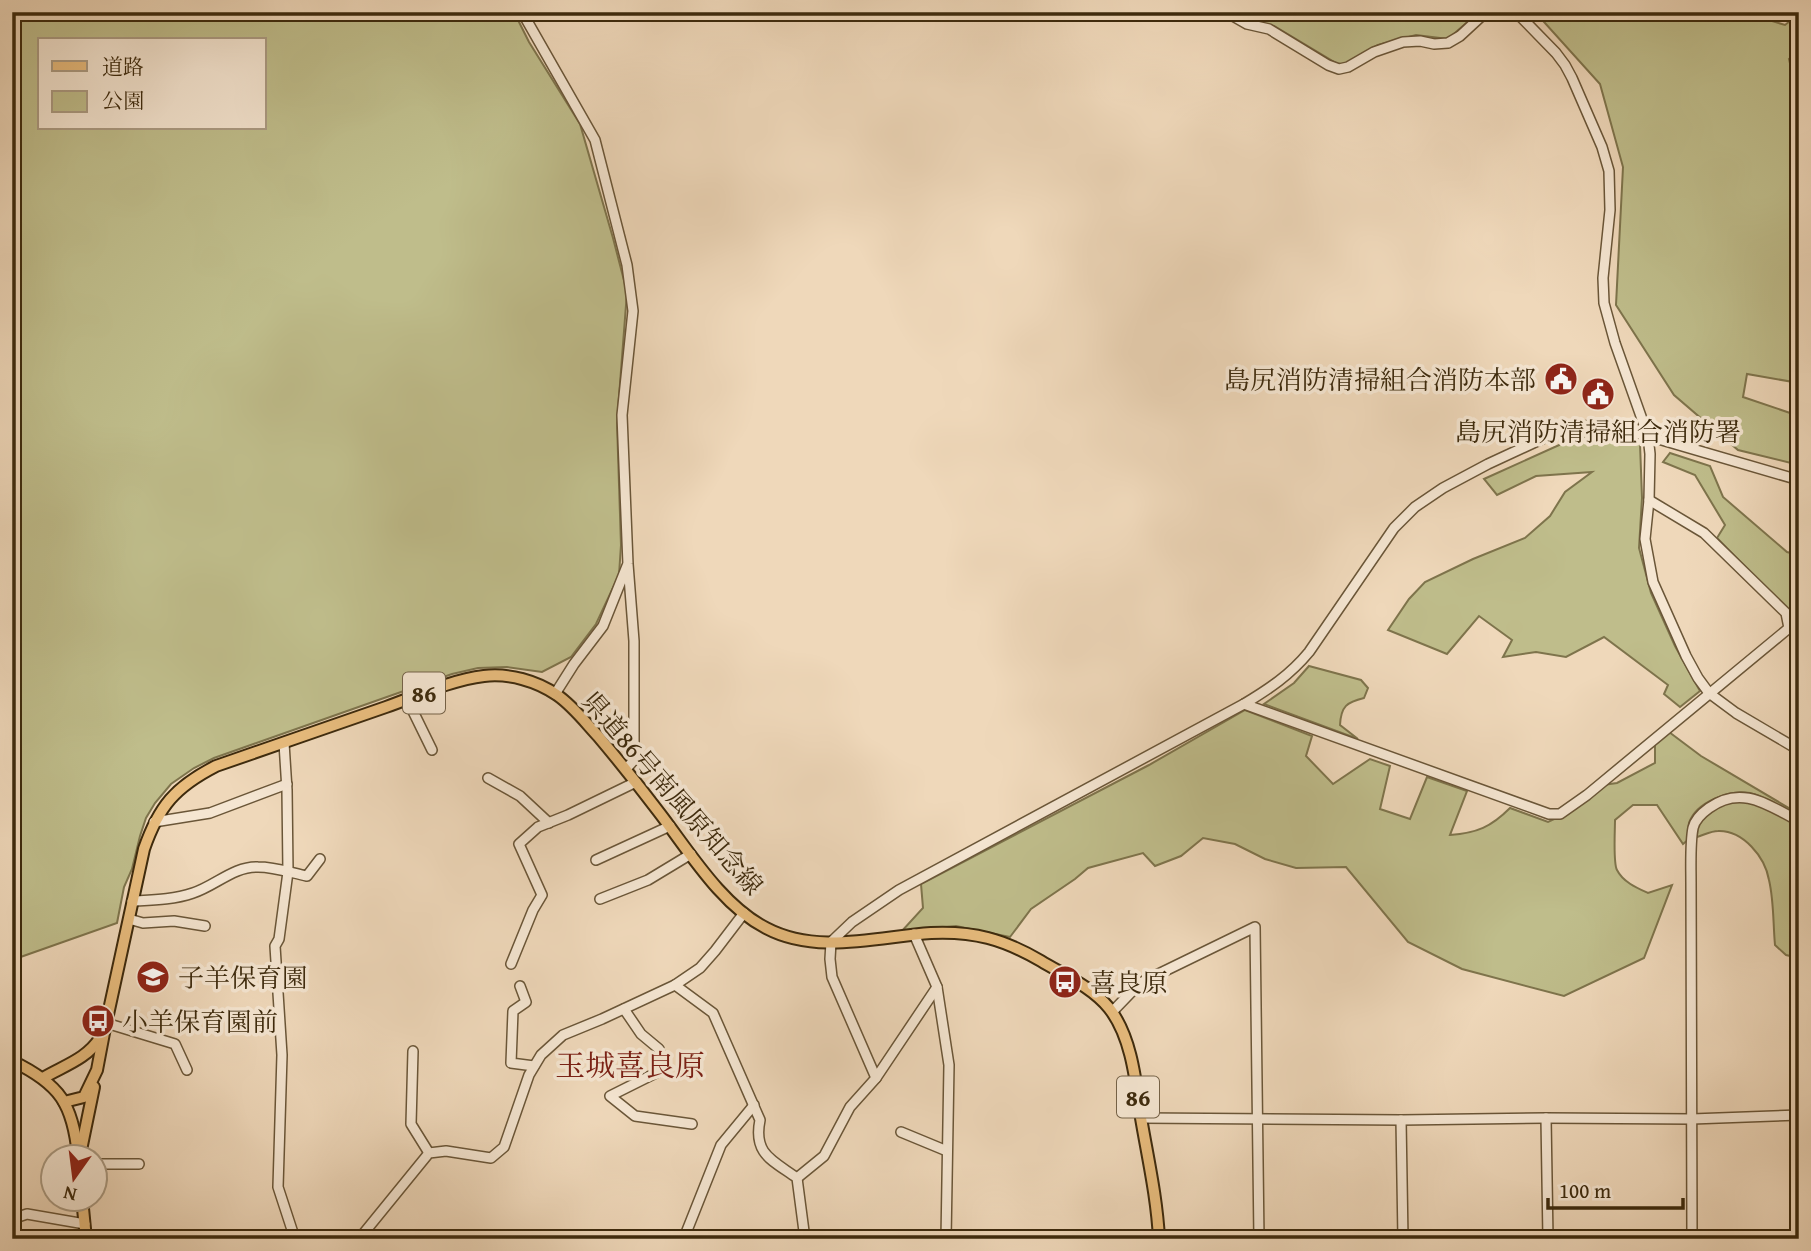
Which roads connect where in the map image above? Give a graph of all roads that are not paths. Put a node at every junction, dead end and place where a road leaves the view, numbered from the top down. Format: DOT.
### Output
graph roads {
  1 [pos="522,12"];
  2 [pos="1226,12"];
  3 [pos="1486,12"];
  4 [pos="1516,12"];
  5 [pos="1648,436"];
  6 [pos="1799,480"];
  7 [pos="1649,500"];
  8 [pos="628,564"];
  9 [pos="1799,621"];
  10 [pos="1789,628"];
  11 [pos="555,694"];
  12 [pos="1709,694"];
  13 [pos="407,699"];
  14 [pos="1244,705"];
  15 [pos="284,743"];
  16 [pos="432,750"];
  17 [pos="1799,750"];
  18 [pos="626,769"];
  19 [pos="488,778"];
  20 [pos="636,782"];
  21 [pos="287,785"];
  22 [pos="1799,821"];
  23 [pos="154,822"];
  24 [pos="549,822"];
  25 [pos="670,826"];
  26 [pos="691,854"];
  27 [pos="320,859"];
  28 [pos="596,860"];
  29 [pos="288,872"];
  30 [pos="600,899"];
  31 [pos="132,901"];
  32 [pos="744,913"];
  33 [pos="128,919"];
  34 [pos="205,926"];
  35 [pos="914,934"];
  36 [pos="831,942"];
  37 [pos="512,964"];
  38 [pos="675,985"];
  39 [pos="520,986"];
  40 [pos="937,987"];
  41 [pos="624,1009"];
  42 [pos="1112,1012"];
  43 [pos="105,1028"];
  44 [pos="413,1051"];
  45 [pos="12,1061"];
  46 [pos="534,1066"];
  47 [pos="97,1070"];
  48 [pos="187,1070"];
  49 [pos="43,1078"];
  50 [pos="876,1078"];
  51 [pos="64,1102"];
  52 [pos="754,1105"];
  53 [pos="1799,1115"];
  54 [pos="1142,1118"];
  55 [pos="1546,1118"];
  56 [pos="1258,1119"];
  57 [pos="1692,1119"];
  58 [pos="1401,1120"];
  59 [pos="692,1124"];
  60 [pos="901,1132"];
  61 [pos="77,1142"];
  62 [pos="82,1142"];
  63 [pos="947,1151"];
  64 [pos="429,1153"];
  65 [pos="108,1164"];
  66 [pos="139,1164"];
  67 [pos="797,1178"];
  68 [pos="84,1212"];
  69 [pos="12,1219"];
  70 [pos="85,1224"];
  71 [pos="686,1233"];
  72 [pos="86,1239"];
  73 [pos="295,1239"];
  74 [pos="359,1239"];
  75 [pos="805,1239"];
  76 [pos="946,1239"];
  77 [pos="1159,1239"];
  78 [pos="1259,1239"];
  79 [pos="1403,1239"];
  80 [pos="1548,1239"];
  81 [pos="1692,1239"];
  1 -- 8 [label="street"];
  2 -- 3 [label="street"];
  4 -- 5 [label="street"];
  5 -- 6 [label="street"];
  5 -- 7 [label="street"];
  5 -- 14 [label="street"];
  7 -- 10 [label="street"];
  7 -- 12 [label="street"];
  8 -- 11 [label="street"];
  8 -- 18 [label="street"];
  9 -- 10 [label="street"];
  10 -- 12 [label="street"];
  11 -- 13 [label="main road, 県道86号南風原知念線 / 86"];
  11 -- 18 [label="main road, 県道86号南風原知念線 / 86"];
  12 -- 14 [label="street"];
  12 -- 17 [label="street"];
  13 -- 15 [label="main road, 県道86号南風原知念線 / 86"];
  13 -- 16 [label="street"];
  14 -- 36 [label="street"];
  15 -- 21 [label="street"];
  15 -- 23 [label="main road, 県道86号南風原知念線 / 86"];
  18 -- 20 [label="main road, 県道86号南風原知念線 / 86"];
  19 -- 24 [label="street"];
  20 -- 24 [label="street"];
  20 -- 25 [label="main road, 県道86号南風原知念線 / 86"];
  21 -- 23 [label="street"];
  21 -- 29 [label="street"];
  22 -- 57 [label="street"];
  23 -- 31 [label="main road, 県道86号南風原知念線 / 86"];
  24 -- 37 [label="street"];
  25 -- 26 [label="main road, 県道86号南風原知念線 / 86"];
  25 -- 28 [label="street"];
  26 -- 30 [label="street"];
  26 -- 32 [label="main road, 県道86号南風原知念線 / 86"];
  27 -- 29 [label="street"];
  29 -- 31 [label="street"];
  29 -- 73 [label="street"];
  31 -- 33 [label="main road, 県道86号南風原知念線 / 86"];
  32 -- 36 [label="main road, 県道86号南風原知念線 / 86"];
  32 -- 38 [label="street"];
  33 -- 34 [label="street"];
  33 -- 43 [label="main road, 県道86号南風原知念線 / 86"];
  35 -- 36 [label="main road, 県道86号南風原知念線 / 86"];
  35 -- 40 [label="street"];
  35 -- 42 [label="main road, 県道86号南風原知念線 / 86"];
  36 -- 50 [label="street"];
  38 -- 41 [label="street"];
  38 -- 52 [label="street"];
  39 -- 46 [label="street"];
  40 -- 50 [label="street"];
  40 -- 63 [label="street"];
  41 -- 46 [label="street"];
  41 -- 59 [label="street"];
  42 -- 54 [label="main road, 県道86号南風原知念線 / 86"];
  42 -- 56 [label="street"];
  43 -- 47 [label="main road, 県道86号南風原知念線 / 86"];
  43 -- 48 [label="street"];
  43 -- 49 [label="main road"];
  44 -- 64 [label="street"];
  45 -- 49 [label="main road"];
  46 -- 64 [label="street"];
  47 -- 51 [label="main road, 県道86号南風原知念線 / 86"];
  47 -- 62 [label="main road"];
  49 -- 51 [label="main road"];
  50 -- 67 [label="street"];
  51 -- 61 [label="main road"];
  52 -- 67 [label="street"];
  52 -- 71 [label="street"];
  53 -- 57 [label="street"];
  54 -- 56 [label="street"];
  54 -- 77 [label="main road, 県道86号南風原知念線 / 86"];
  55 -- 57 [label="street"];
  55 -- 58 [label="street"];
  55 -- 80 [label="street"];
  56 -- 58 [label="street"];
  56 -- 78 [label="street"];
  57 -- 81 [label="street"];
  58 -- 79 [label="street"];
  60 -- 63 [label="street"];
  63 -- 76 [label="street"];
  64 -- 74 [label="street"];
  65 -- 66 [label="street"];
  67 -- 75 [label="street"];
  68 -- 70 [label="main road"];
  69 -- 70 [label="street"];
  70 -- 72 [label="main road"];
}
